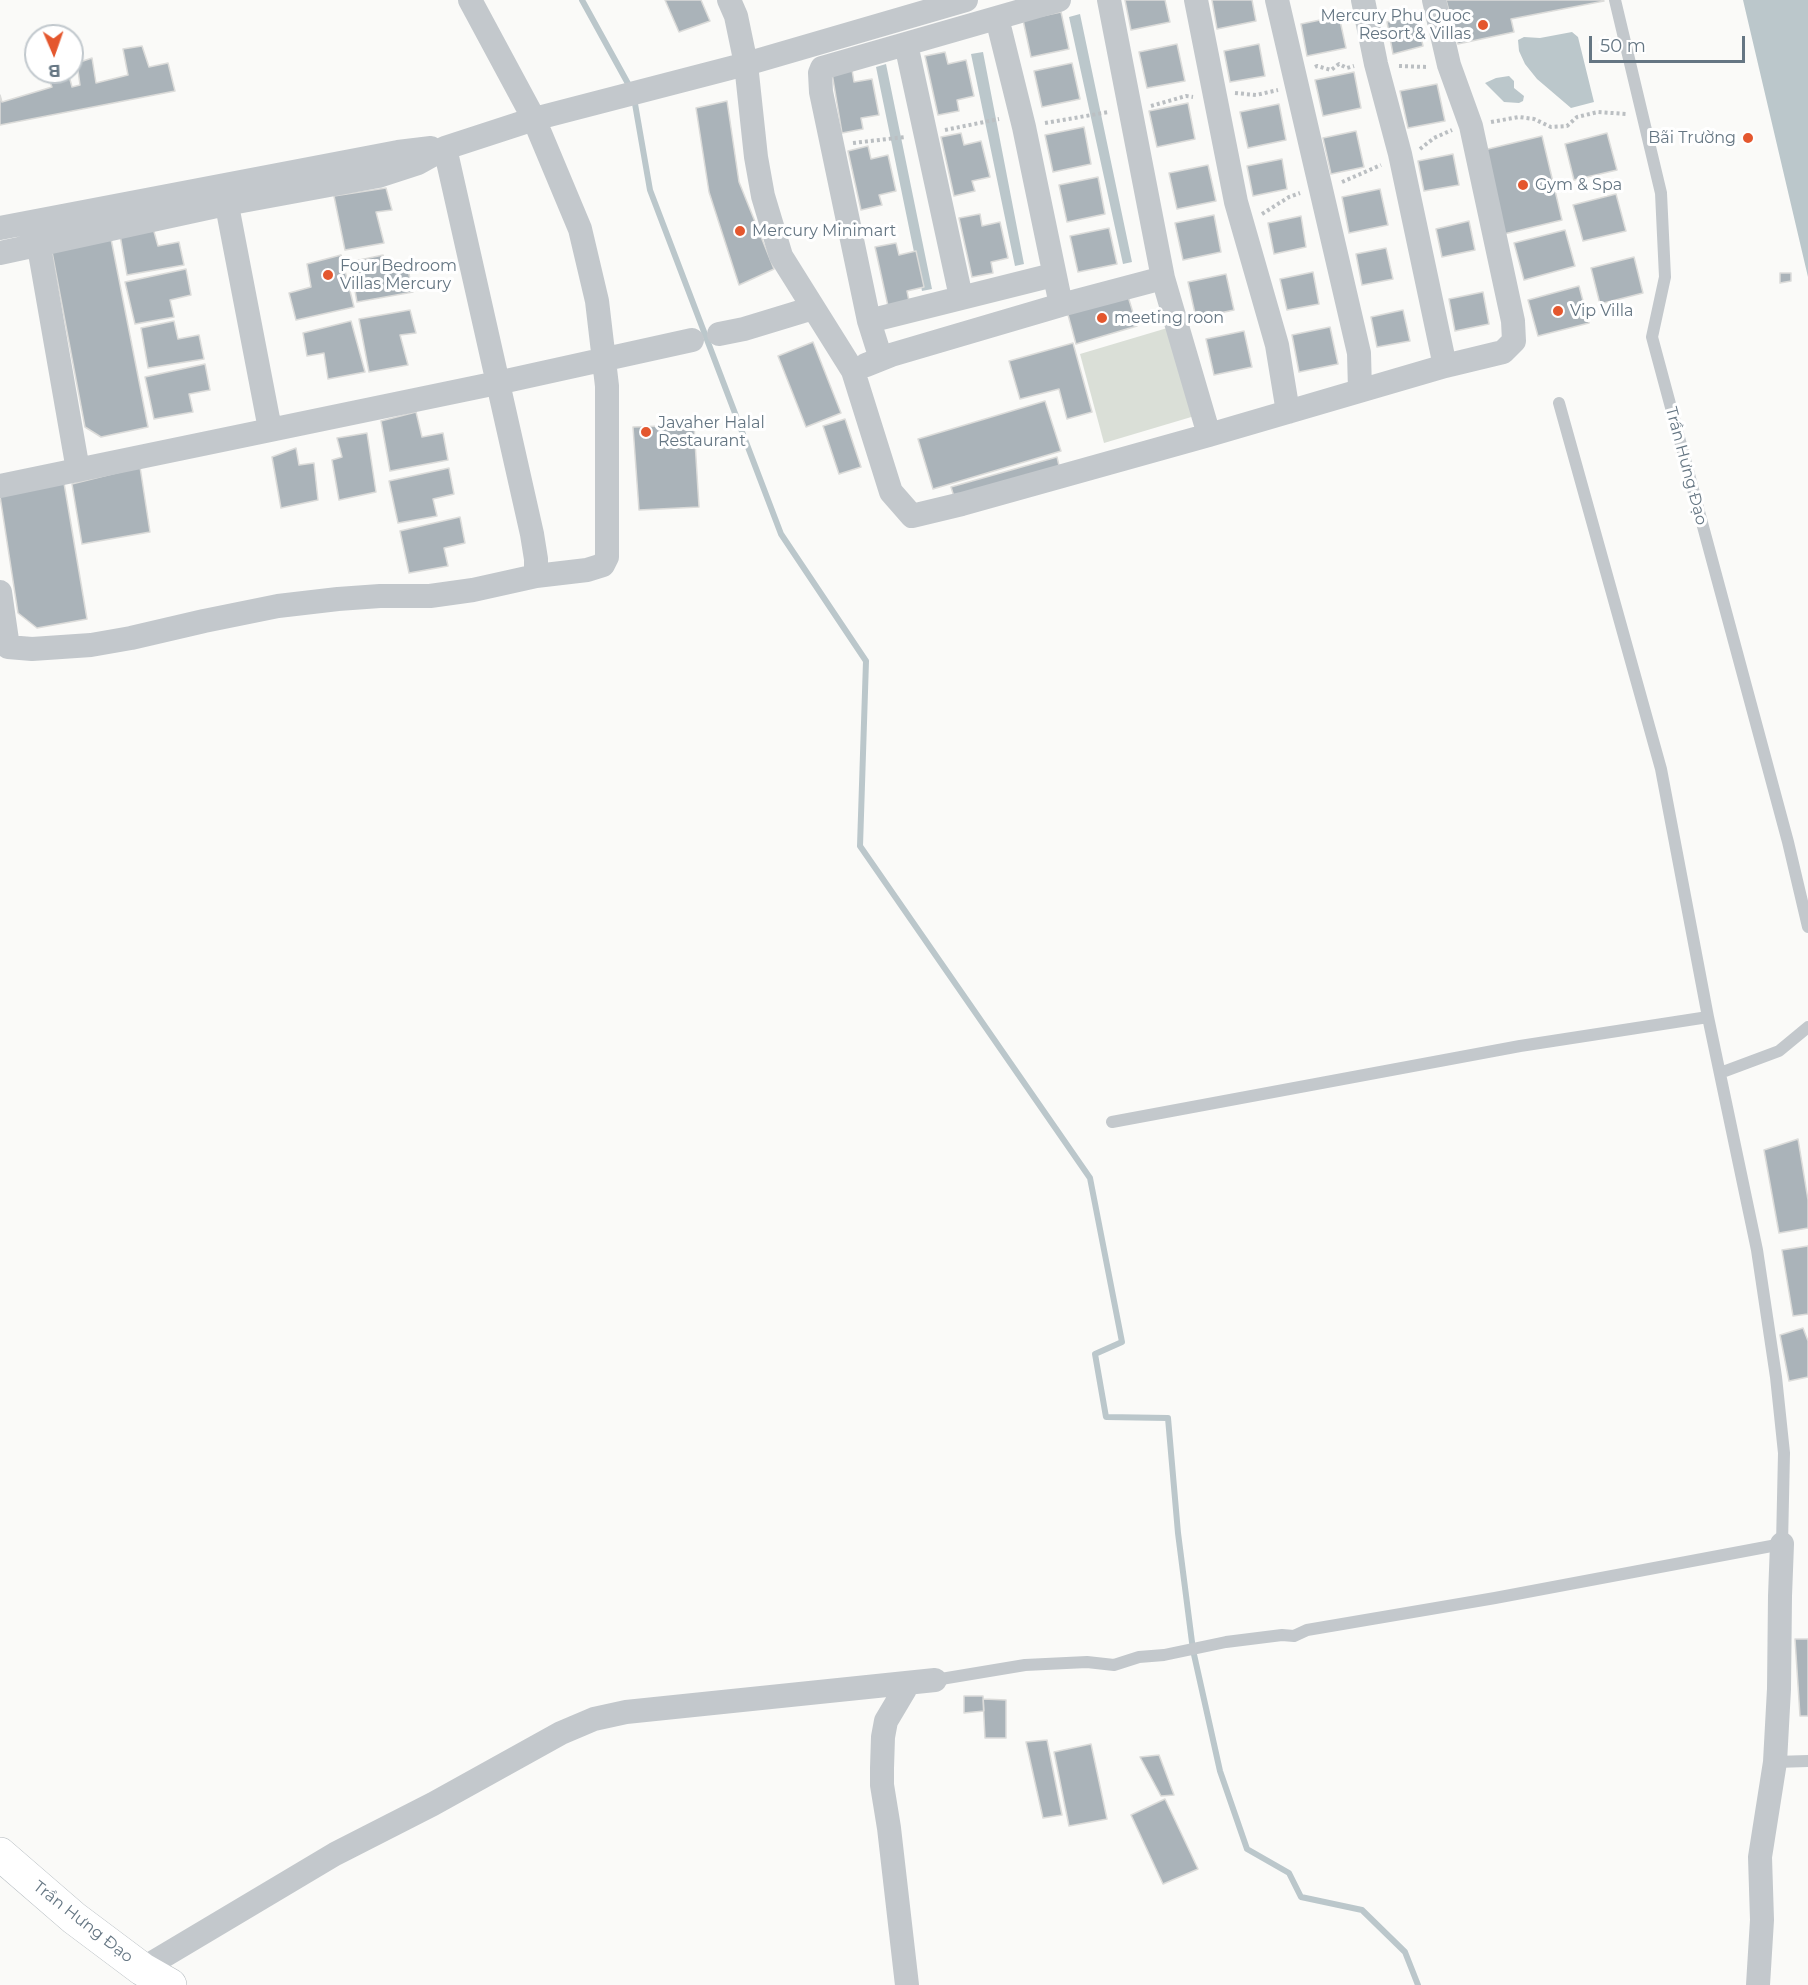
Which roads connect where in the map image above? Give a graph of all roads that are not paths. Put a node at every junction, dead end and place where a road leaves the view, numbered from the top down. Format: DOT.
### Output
graph roads {
  1 [pos="470,0"];
  2 [pos="729,0"];
  3 [pos="966,0"];
  4 [pos="1059,0"];
  5 [pos="1109,0"];
  6 [pos="1196,0"];
  7 [pos="1277,0"];
  8 [pos="1363,0"];
  9 [pos="1434,0"];
  10 [pos="1615,0"];
  11 [pos="997,18"];
  12 [pos="906,44"];
  13 [pos="746,63"];
  14 [pos="534,119"];
  15 [pos="445,148"];
  16 [pos="224,194"];
  17 [pos="0,228"];
  18 [pos="37,233"];
  19 [pos="0,253"];
  20 [pos="1053,275"];
  21 [pos="1163,278"];
  22 [pos="961,297"];
  23 [pos="1061,305"];
  24 [pos="813,308"];
  25 [pos="869,321"];
  26 [pos="719,334"];
  27 [pos="692,339"];
  28 [pos="604,358"];
  29 [pos="881,359"];
  30 [pos="1444,366"];
  31 [pos="853,371"];
  32 [pos="497,383"];
  33 [pos="1360,390"];
  34 [pos="1559,403"];
  35 [pos="1288,412"];
  36 [pos="270,429"];
  37 [pos="1209,435"];
  38 [pos="78,470"];
  39 [pos="0,486"];
  40 [pos="536,576"];
  41 [pos="0,592"];
  42 [pos="4,648"];
  43 [pos="1808,927"];
  44 [pos="1707,1017"];
  45 [pos="1808,1027"];
  46 [pos="1720,1073"];
  47 [pos="1112,1122"];
  48 [pos="1782,1544"];
  49 [pos="935,1680"];
  50 [pos="908,1684"];
  51 [pos="1808,1761"];
  52 [pos="1775,1762"];
  53 [pos="0,1854"];
  54 [pos="156,1977"];
  55 [pos="907,1985"];
  56 [pos="1758,1985"];
  1 -- 14 [label="street"];
  2 -- 13 [label="street"];
  3 -- 13 [label="street"];
  4 -- 11 [label="street"];
  5 -- 21 [label="street"];
  6 -- 35 [label="street"];
  7 -- 33 [label="street"];
  8 -- 30 [label="street"];
  9 -- 30 [label="street"];
  10 -- 43 [label="lane, Trần Hưng Đạo"];
  11 -- 12 [label="street"];
  11 -- 20 [label="street"];
  12 -- 22 [label="street"];
  12 -- 25 [label="street"];
  13 -- 14 [label="street"];
  13 -- 24 [label="street"];
  14 -- 15 [label="street"];
  14 -- 28 [label="street"];
  15 -- 16 [label="street"];
  15 -- 32 [label="street"];
  16 -- 18 [label="street"];
  16 -- 36 [label="street"];
  17 -- 18 [label="street"];
  18 -- 19 [label="street"];
  18 -- 38 [label="street"];
  20 -- 22 [label="street"];
  20 -- 23 [label="street"];
  21 -- 23 [label="street"];
  21 -- 37 [label="street"];
  22 -- 25 [label="street"];
  23 -- 29 [label="street"];
  24 -- 26 [label="street"];
  24 -- 31 [label="street"];
  25 -- 29 [label="street"];
  27 -- 28 [label="street"];
  28 -- 32 [label="street"];
  28 -- 40 [label="street"];
  29 -- 31 [label="street"];
  30 -- 33 [label="street"];
  31 -- 37 [label="street"];
  32 -- 36 [label="street"];
  32 -- 40 [label="street"];
  33 -- 35 [label="street"];
  34 -- 44 [label="lane"];
  35 -- 37 [label="street"];
  36 -- 38 [label="street"];
  38 -- 39 [label="street"];
  40 -- 42 [label="street"];
  41 -- 42 [label="street"];
  44 -- 46 [label="lane"];
  44 -- 47 [label="lane"];
  45 -- 46 [label="lane"];
  46 -- 48 [label="lane"];
  48 -- 49 [label="lane"];
  48 -- 52 [label="street"];
  49 -- 50 [label="street"];
  50 -- 54 [label="street"];
  50 -- 55 [label="street"];
  51 -- 52 [label="lane"];
  52 -- 56 [label="street"];
  53 -- 54 [label="main road, Trần Hưng Đạo"];
}
